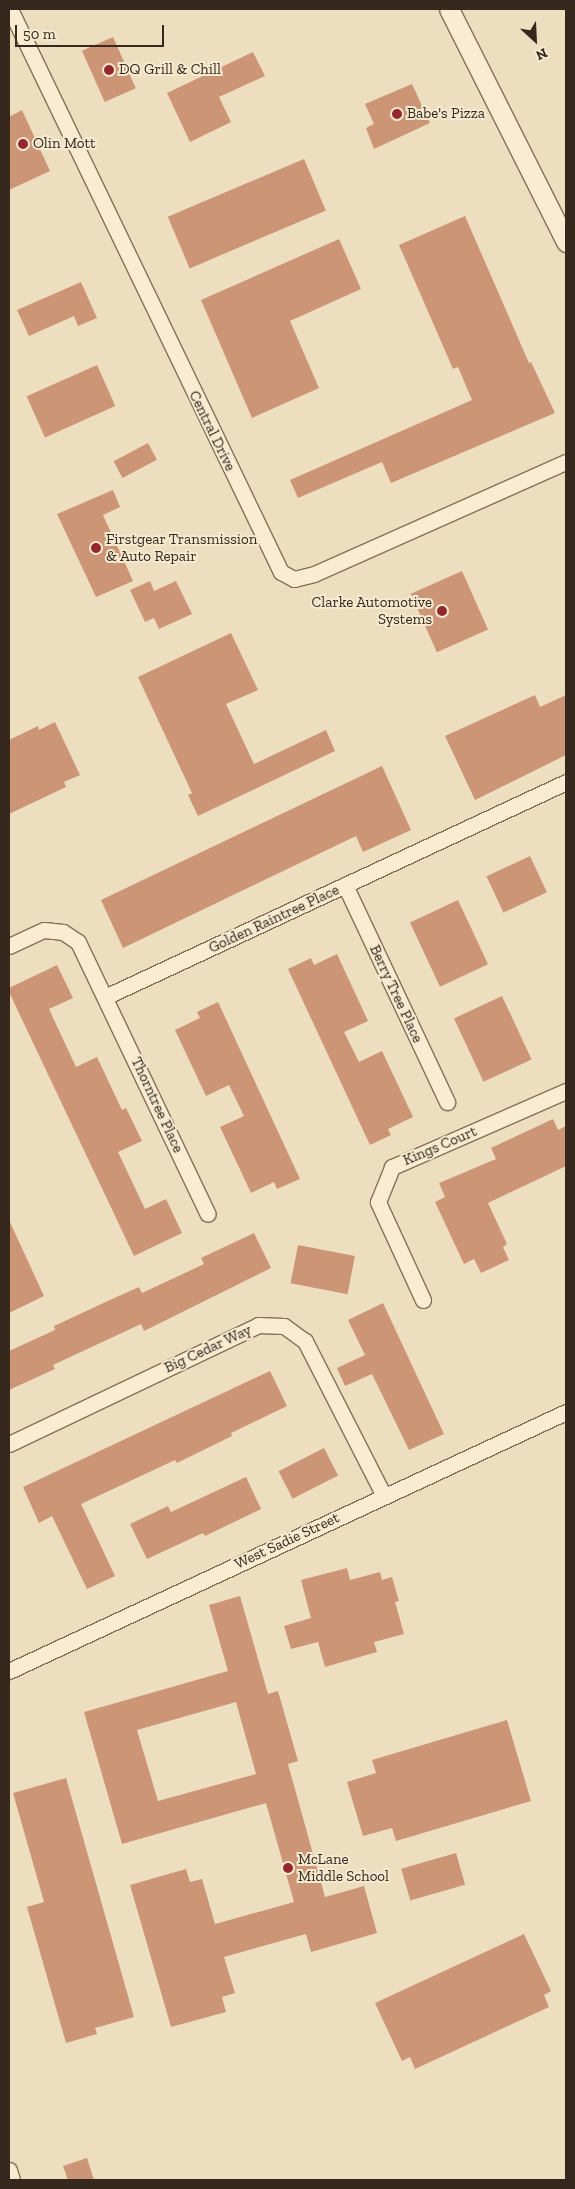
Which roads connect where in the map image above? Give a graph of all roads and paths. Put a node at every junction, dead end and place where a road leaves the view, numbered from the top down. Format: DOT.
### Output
graph roads {
  1 [pos="10,9"];
  2 [pos="449,9"];
  3 [pos="564,233"];
  4 [pos="566,462"];
  5 [pos="566,782"];
  6 [pos="345,885"];
  7 [pos="9,946"];
  8 [pos="105,997"];
  9 [pos="566,1091"];
  10 [pos="447,1102"];
  11 [pos="208,1214"];
  12 [pos="423,1300"];
  13 [pos="566,1412"];
  14 [pos="9,1444"];
  15 [pos="384,1496"];
  16 [pos="9,1671"];
  17 [pos="9,2170"];
  18 [pos="12,2180"];
  1 -- 4 [label="street, Central Drive"];
  2 -- 3 [label="street"];
  5 -- 6 [label="street, Golden Raintree Place"];
  6 -- 8 [label="street, Golden Raintree Place"];
  6 -- 10 [label="street, Berry Tree Place"];
  7 -- 8 [label="street"];
  8 -- 11 [label="street, Thorntree Place"];
  9 -- 12 [label="street, Kings Court"];
  13 -- 15 [label="street, West Sadie Street"];
  14 -- 15 [label="street, Big Cedar Way"];
  15 -- 16 [label="street, West Sadie Street"];
  17 -- 18 [label="street"];
}
